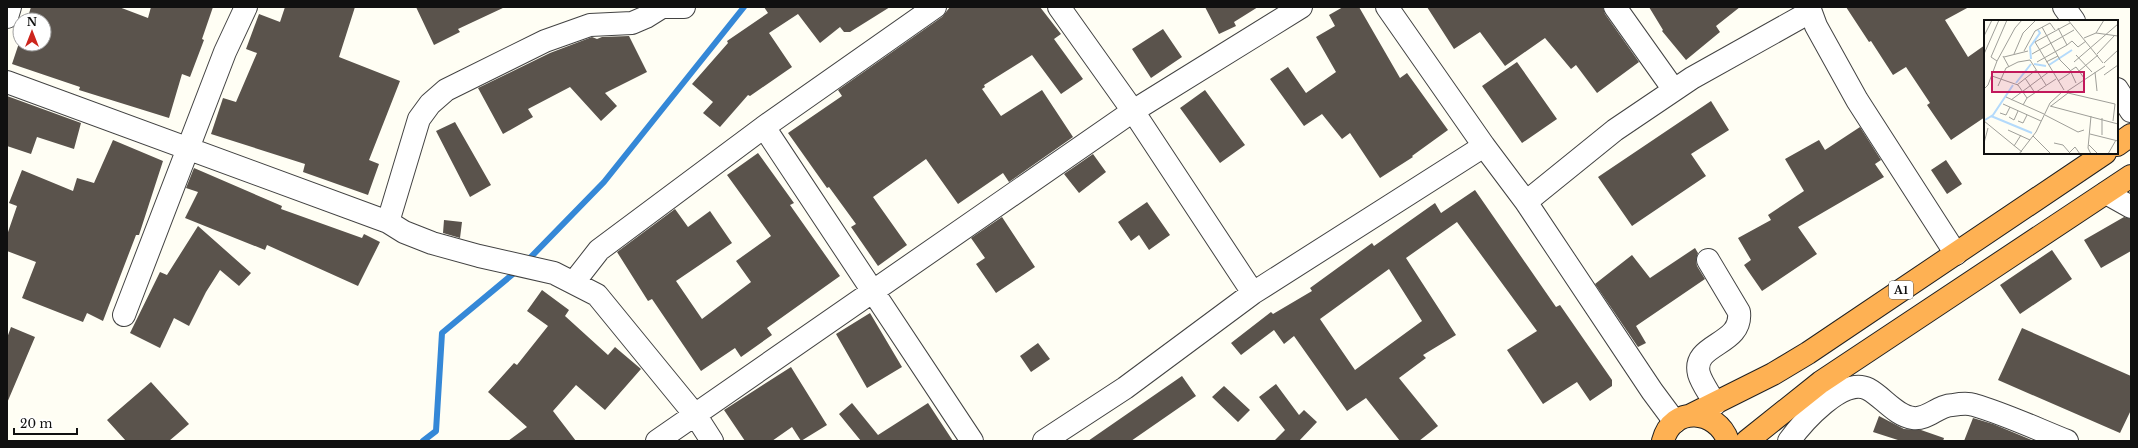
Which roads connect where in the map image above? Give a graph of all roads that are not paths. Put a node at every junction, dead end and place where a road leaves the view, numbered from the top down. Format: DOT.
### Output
graph roads {
  1 [pos="10,7"];
  2 [pos="246,7"];
  3 [pos="662,7"];
  4 [pos="667,7"];
  5 [pos="684,7"];
  6 [pos="935,7"];
  7 [pos="1059,7"];
  8 [pos="1301,7"];
  9 [pos="1387,7"];
  10 [pos="1615,7"];
  11 [pos="2064,7"];
  12 [pos="1809,9"];
  13 [pos="7,17"];
  14 [pos="2073,20"];
  15 [pos="7,82"];
  16 [pos="1674,90"];
  17 [pos="2118,91"];
  18 [pos="1133,111"];
  19 [pos="2131,111"];
  20 [pos="764,127"];
  21 [pos="2131,135"];
  22 [pos="2118,144"];
  23 [pos="1484,146"];
  24 [pos="188,149"];
  25 [pos="2104,154"];
  26 [pos="2131,176"];
  27 [pos="2106,193"];
  28 [pos="1526,202"];
  29 [pos="2131,207"];
  30 [pos="388,222"];
  31 [pos="1956,254"];
  32 [pos="1708,260"];
  33 [pos="574,282"];
  34 [pos="874,292"];
  35 [pos="1253,293"];
  36 [pos="124,315"];
  37 [pos="1715,404"];
  38 [pos="696,416"];
  39 [pos="1670,431"];
  40 [pos="657,441"];
  41 [pos="712,441"];
  42 [pos="972,441"];
  43 [pos="1044,441"];
  44 [pos="1728,441"];
  45 [pos="1747,441"];
  46 [pos="1790,441"];
  47 [pos="2067,441"];
  1 -- 13 [label="street"];
  2 -- 24 [label="street"];
  3 -- 30 [label="street"];
  4 -- 5 [label="street"];
  6 -- 20 [label="street"];
  7 -- 18 [label="street"];
  8 -- 18 [label="street"];
  9 -- 23 [label="street"];
  10 -- 16 [label="street"];
  11 -- 14 [label="street"];
  12 -- 16 [label="street"];
  12 -- 31 [label="street"];
  15 -- 24 [label="street"];
  16 -- 28 [label="street"];
  17 -- 19 [label="street"];
  18 -- 34 [label="street"];
  18 -- 35 [label="street"];
  20 -- 33 [label="street"];
  20 -- 34 [label="street"];
  21 -- 22 [label="highway"];
  23 -- 28 [label="street"];
  23 -- 35 [label="street"];
  24 -- 30 [label="street"];
  24 -- 36 [label="street"];
  25 -- 31 [label="highway, A1"];
  26 -- 27 [label="highway"];
  27 -- 29 [label="street"];
  27 -- 45 [label="highway"];
  28 -- 39 [label="street"];
  30 -- 33 [label="street"];
  31 -- 37 [label="highway, A1"];
  32 -- 37 [label="street"];
  33 -- 38 [label="street"];
  34 -- 38 [label="street"];
  34 -- 42 [label="street"];
  35 -- 43 [label="street"];
  37 -- 39 [label="highway, A1"];
  38 -- 40 [label="street"];
  38 -- 41 [label="street"];
  39 -- 44 [label="highway"];
  46 -- 47 [label="street"];
}
